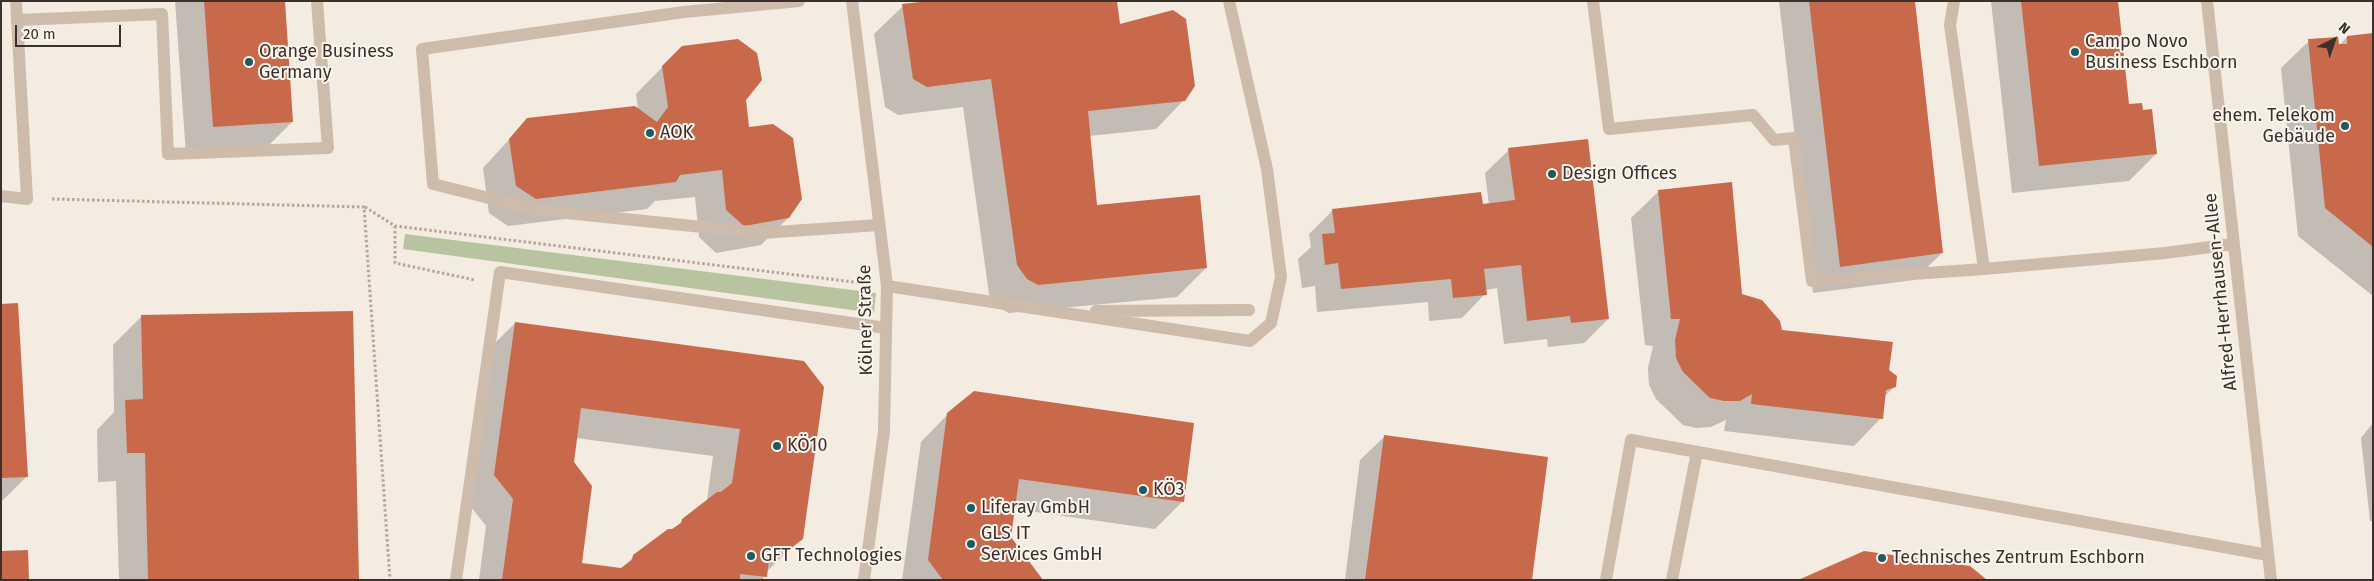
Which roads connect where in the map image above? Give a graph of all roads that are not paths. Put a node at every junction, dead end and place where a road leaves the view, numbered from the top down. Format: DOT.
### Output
graph roads {
  1 [pos="16,1"];
  2 [pos="317,1"];
  3 [pos="799,1"];
  4 [pos="852,1"];
  5 [pos="1229,1"];
  6 [pos="1593,1"];
  7 [pos="1954,1"];
  8 [pos="2207,1"];
  9 [pos="17,20"];
  10 [pos="1,196"];
  11 [pos="879,224"];
  12 [pos="2233,244"];
  13 [pos="1984,269"];
  14 [pos="886,286"];
  15 [pos="1249,310"];
  16 [pos="1058,312"];
  17 [pos="886,328"];
  18 [pos="1697,452"];
  19 [pos="2268,554"];
  20 [pos="456,580"];
  21 [pos="864,580"];
  22 [pos="1606,580"];
  23 [pos="1672,580"];
  24 [pos="2271,580"];
  1 -- 9 [label="street"];
  2 -- 9 [label="street"];
  3 -- 11 [label="street"];
  4 -- 11 [label="street, Kölner Straße"];
  5 -- 16 [label="street"];
  6 -- 13 [label="street"];
  7 -- 13 [label="street"];
  8 -- 12 [label="street, Alfred-Herrhausen-Allee"];
  9 -- 10 [label="street"];
  11 -- 14 [label="street, Kölner Straße"];
  12 -- 13 [label="street"];
  12 -- 19 [label="street, Alfred-Herrhausen-Allee"];
  14 -- 16 [label="street"];
  14 -- 17 [label="street, Kölner Straße"];
  15 -- 16 [label="street"];
  17 -- 20 [label="street"];
  17 -- 21 [label="street, Kölner Straße"];
  18 -- 19 [label="street"];
  18 -- 22 [label="street"];
  18 -- 23 [label="street"];
  19 -- 24 [label="street, Alfred-Herrhausen-Allee"];
}
